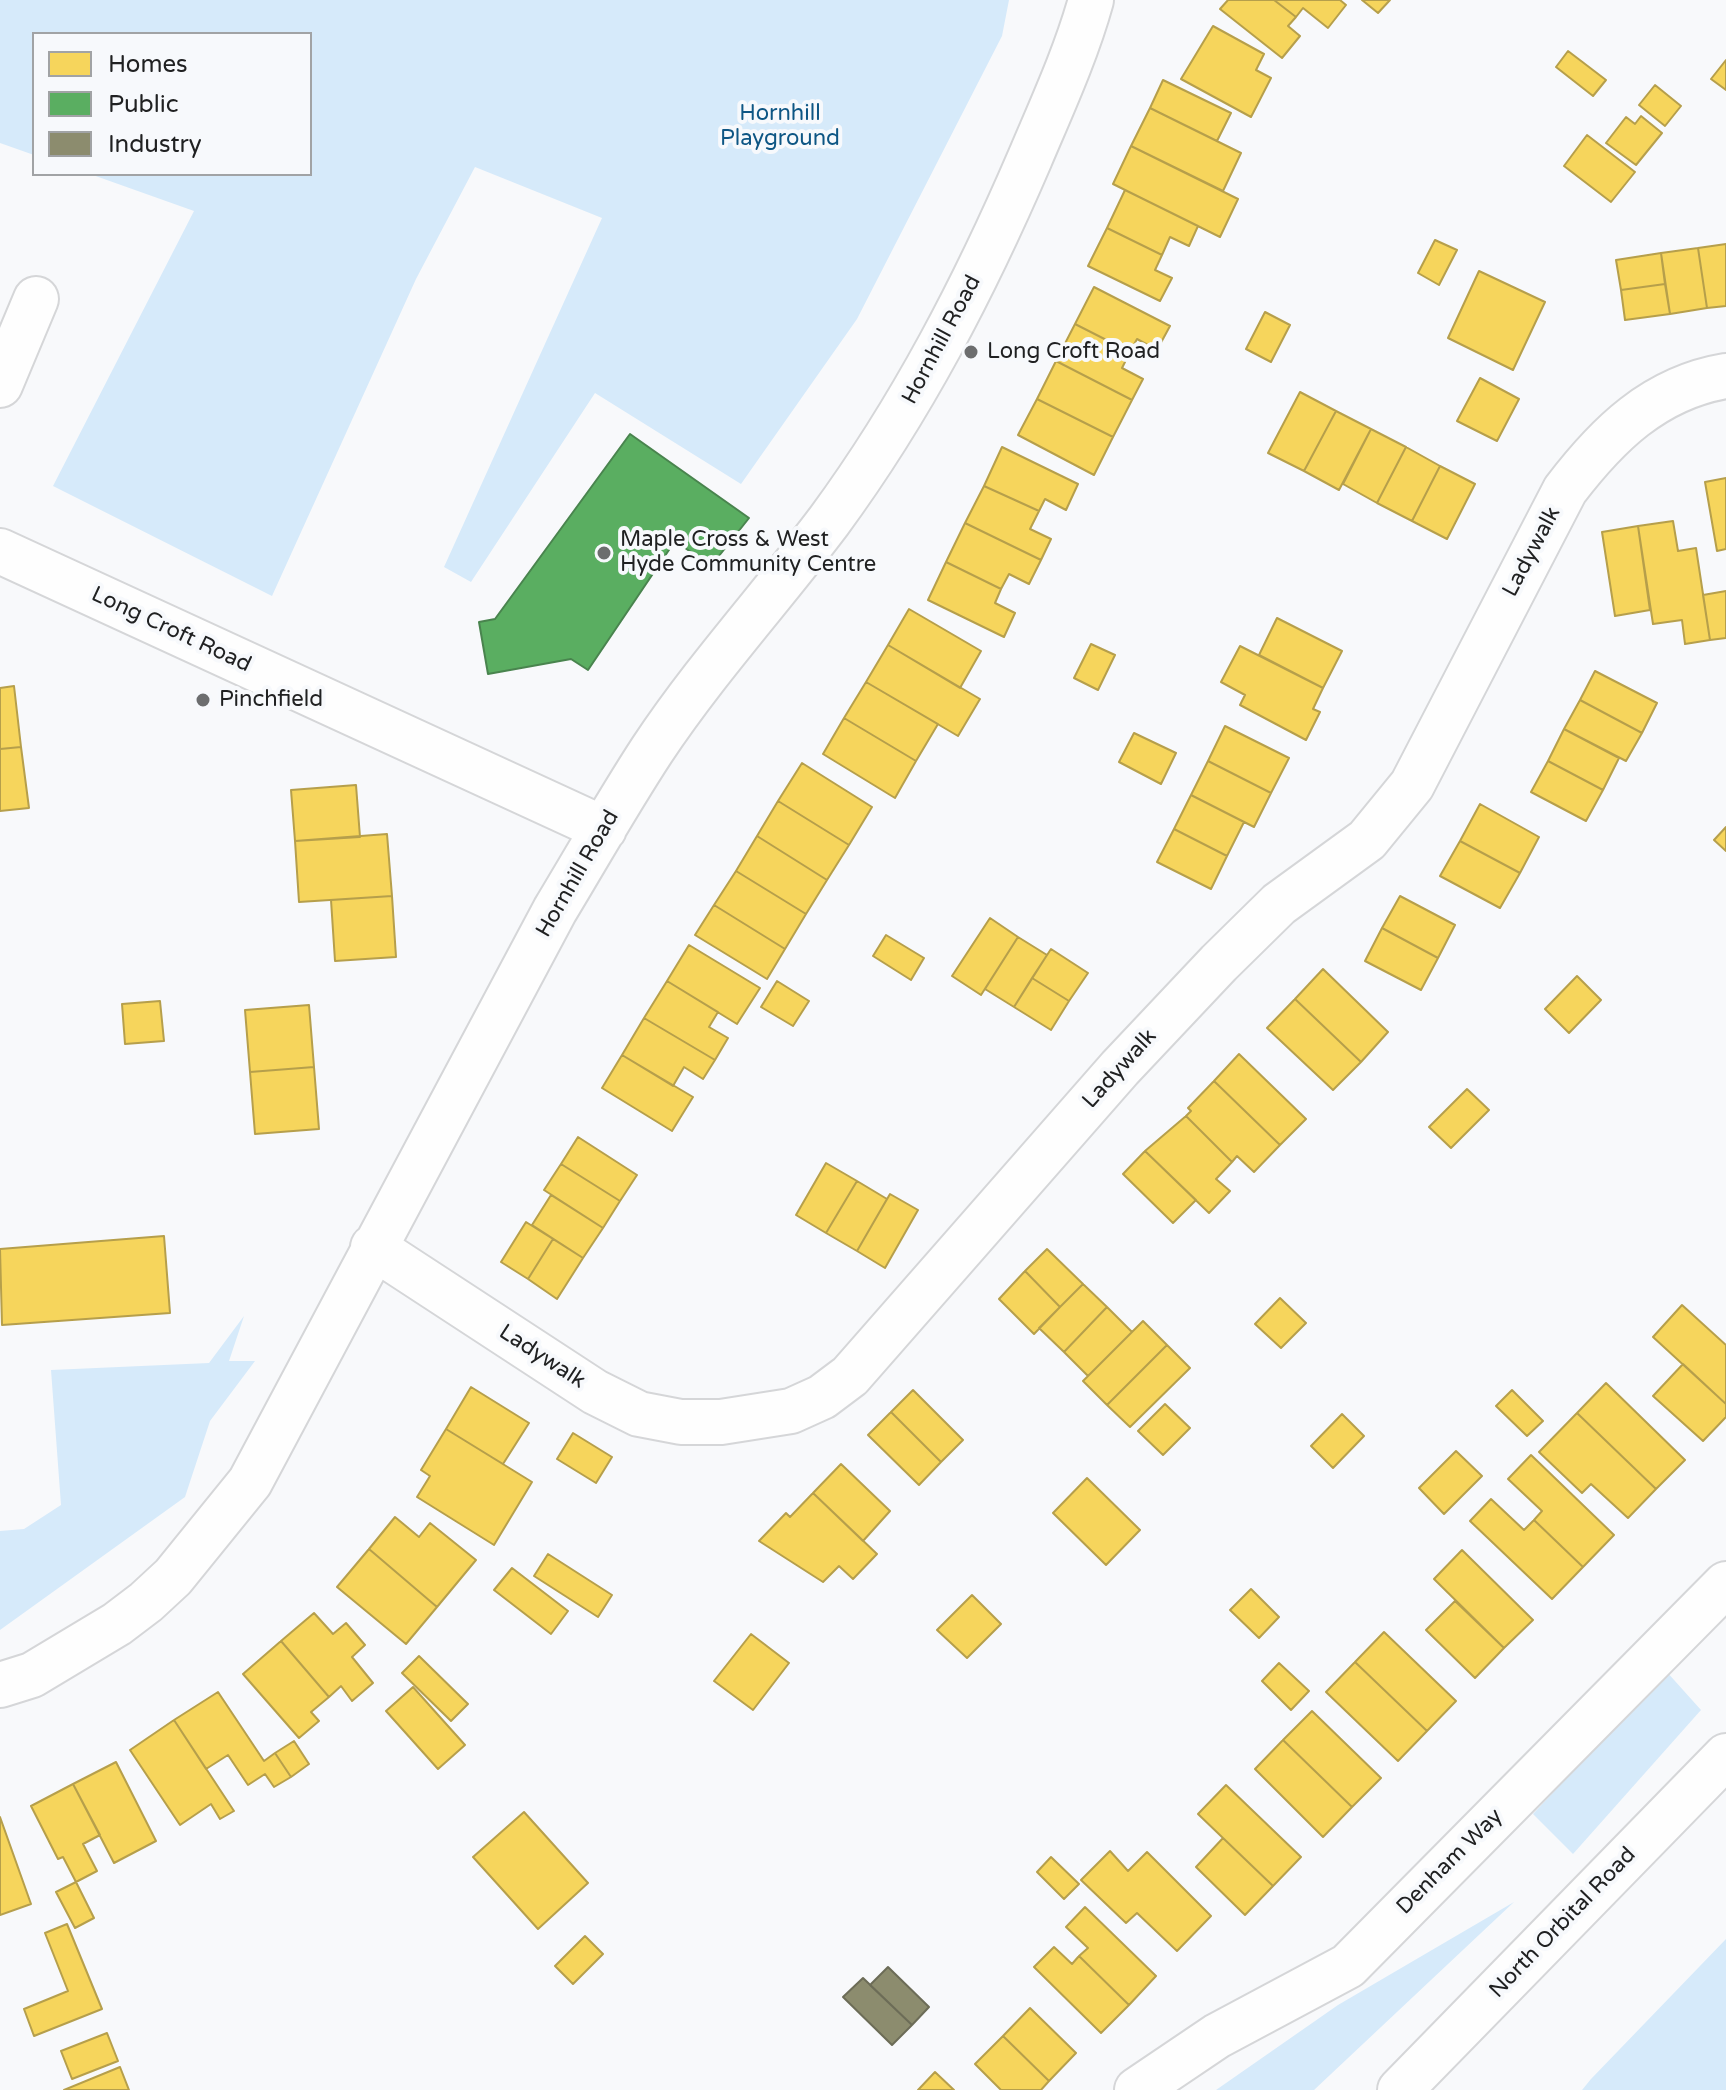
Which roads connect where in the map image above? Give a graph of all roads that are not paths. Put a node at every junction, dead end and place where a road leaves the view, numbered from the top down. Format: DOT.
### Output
graph roads {
  1 [pos="1091,0"];
  2 [pos="36,299"];
  3 [pos="1726,376"];
  4 [pos="0,385"];
  5 [pos="0,551"];
  6 [pos="604,829"];
  7 [pos="373,1247"];
  8 [pos="1726,1584"];
  9 [pos="0,1685"];
  10 [pos="1726,1756"];
  11 [pos="1137,2090"];
  12 [pos="1400,2090"];
  1 -- 6 [label="street, Hornhill Road"];
  2 -- 4 [label="street"];
  3 -- 7 [label="street, Ladywalk"];
  5 -- 6 [label="street, Long Croft Road"];
  6 -- 7 [label="street, Hornhill Road"];
  7 -- 9 [label="street, Hornhill Road"];
  8 -- 11 [label="street, Denham Way"];
  10 -- 12 [label="street, North Orbital Road"];
}
